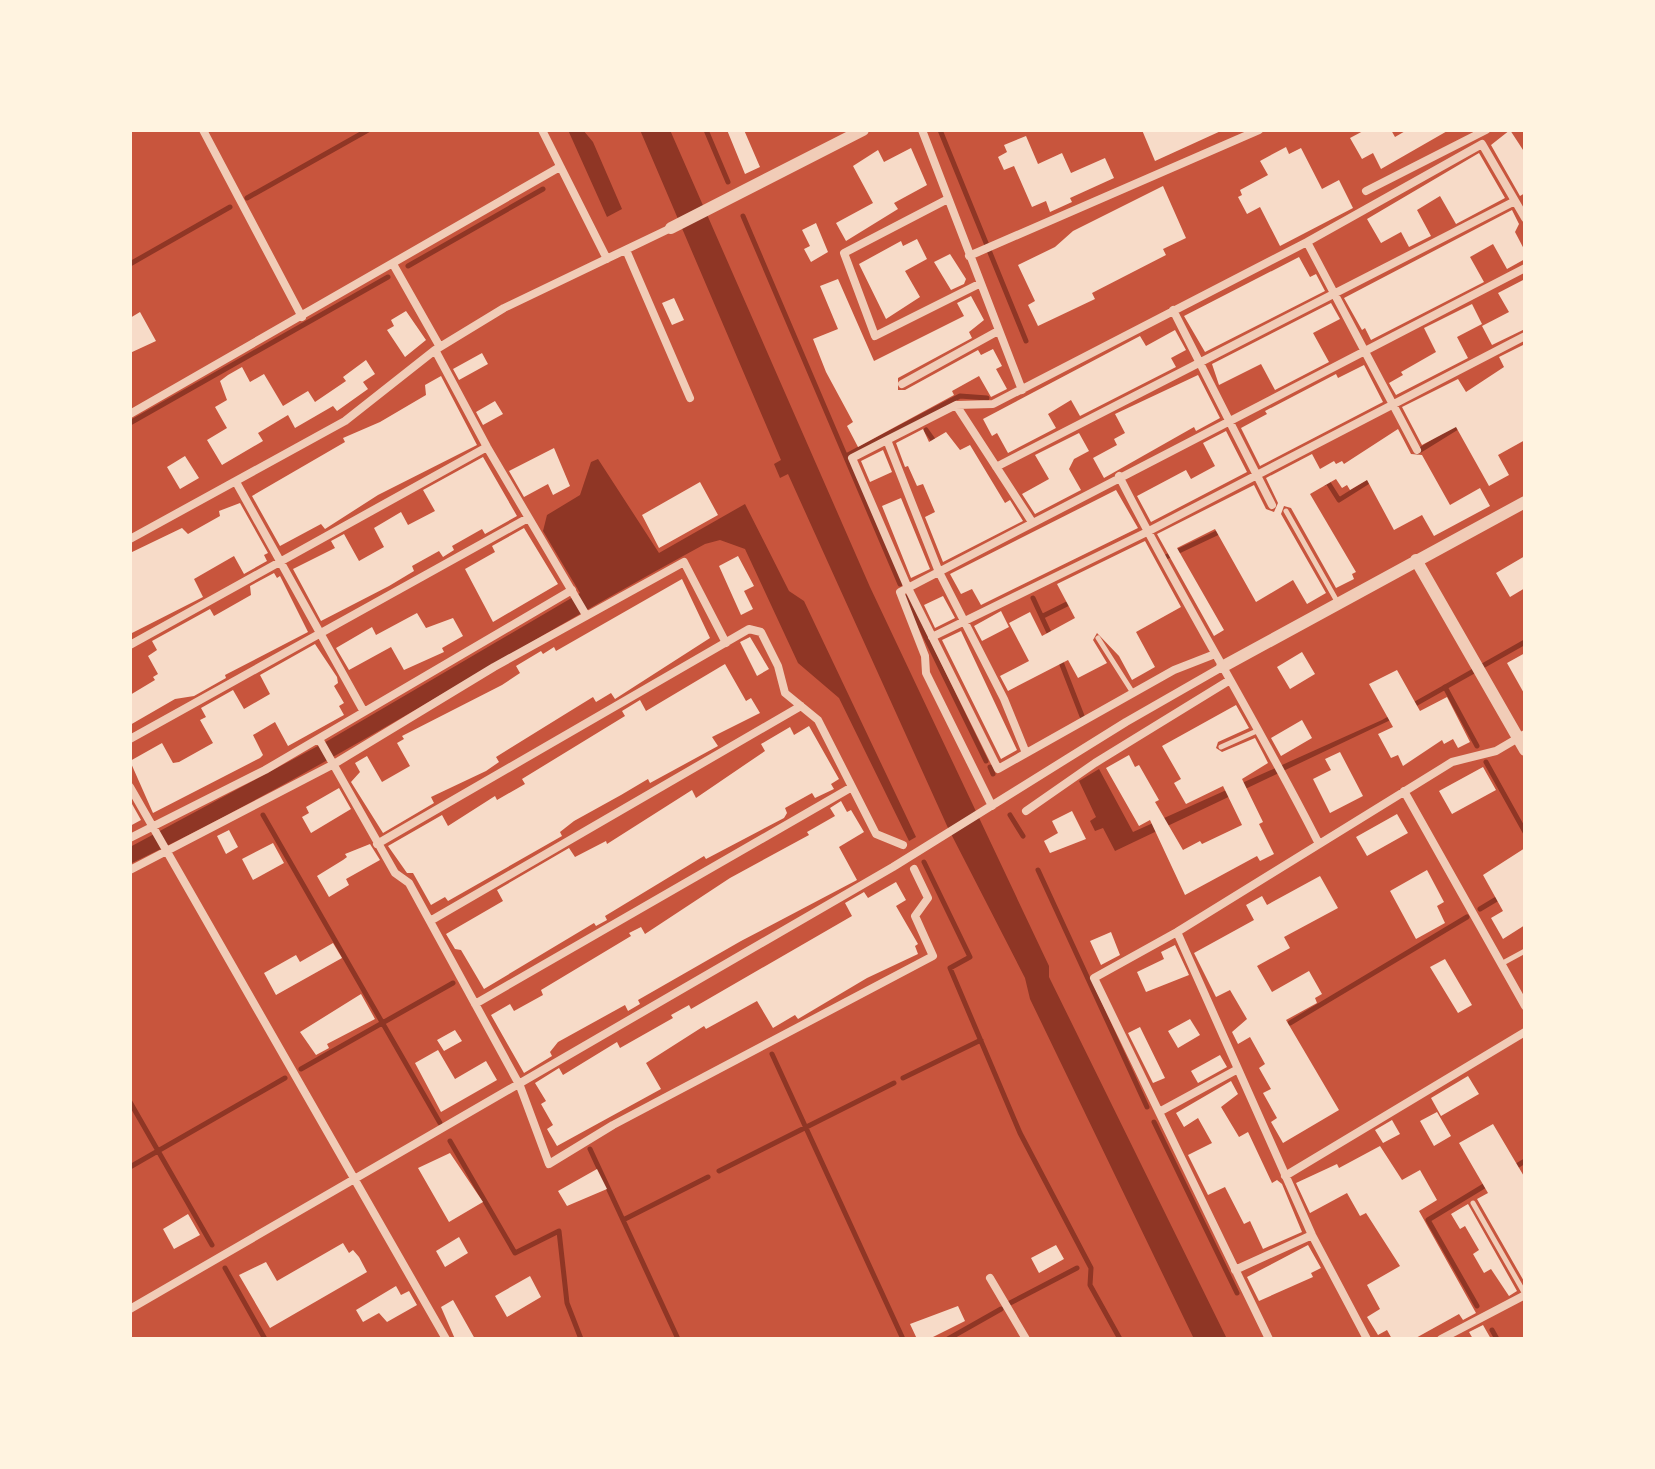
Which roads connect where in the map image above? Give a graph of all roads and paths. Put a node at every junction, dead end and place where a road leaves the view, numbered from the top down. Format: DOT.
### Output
graph roads {
  1 [pos="203,130"];
  2 [pos="542,130"];
  3 [pos="863,130"];
  4 [pos="922,130"];
  5 [pos="1486,130"];
  6 [pos="1253,131"];
  7 [pos="558,168"];
  8 [pos="1366,191"];
  9 [pos="946,200"];
  10 [pos="1515,201"];
  11 [pos="1525,218"];
  12 [pos="671,228"];
  13 [pos="1307,242"];
  14 [pos="626,250"];
  15 [pos="969,256"];
  16 [pos="607,259"];
  17 [pos="393,264"];
  18 [pos="1525,268"];
  19 [pos="979,284"];
  20 [pos="1334,293"];
  21 [pos="1173,310"];
  22 [pos="302,317"];
  23 [pos="998,331"];
  24 [pos="1525,336"];
  25 [pos="438,348"];
  26 [pos="1364,350"];
  27 [pos="1199,362"];
  28 [pos="902,384"];
  29 [pos="1022,390"];
  30 [pos="690,398"];
  31 [pos="956,405"];
  32 [pos="1393,405"];
  33 [pos="130,414"];
  34 [pos="1228,419"];
  35 [pos="887,440"];
  36 [pos="487,447"];
  37 [pos="1417,450"];
  38 [pos="996,467"];
  39 [pos="1257,475"];
  40 [pos="1119,476"];
  41 [pos="236,482"];
  42 [pos="1525,502"];
  43 [pos="1272,505"];
  44 [pos="1286,511"];
  45 [pos="528,518"];
  46 [pos="1032,522"];
  47 [pos="1147,532"];
  48 [pos="130,539"];
  49 [pos="1416,560"];
  50 [pos="280,561"];
  51 [pos="939,572"];
  52 [pos="908,588"];
  53 [pos="573,592"];
  54 [pos="1338,603"];
  55 [pos="584,613"];
  56 [pos="965,621"];
  57 [pos="320,633"];
  58 [pos="932,637"];
  59 [pos="1098,638"];
  60 [pos="726,643"];
  61 [pos="130,645"];
  62 [pos="1215,654"];
  63 [pos="1222,667"];
  64 [pos="1230,680"];
  65 [pos="1133,693"];
  66 [pos="801,706"];
  67 [pos="364,712"];
  68 [pos="1259,730"];
  69 [pos="1522,736"];
  70 [pos="130,739"];
  71 [pos="320,740"];
  72 [pos="1221,747"];
  73 [pos="1525,750"];
  74 [pos="1026,753"];
  75 [pos="332,762"];
  76 [pos="130,787"];
  77 [pos="852,787"];
  78 [pos="1404,791"];
  79 [pos="990,807"];
  80 [pos="1026,811"];
  81 [pos="154,829"];
  82 [pos="130,838"];
  83 [pos="377,844"];
  84 [pos="1319,844"];
  85 [pos="903,845"];
  86 [pos="166,851"];
  87 [pos="914,869"];
  88 [pos="130,870"];
  89 [pos="430,921"];
  90 [pos="1177,932"];
  91 [pos="1525,951"];
  92 [pos="1501,964"];
  93 [pos="475,1004"];
  94 [pos="1525,1006"];
  95 [pos="1525,1032"];
  96 [pos="1238,1069"];
  97 [pos="520,1086"];
  98 [pos="1159,1112"];
  99 [pos="1285,1176"];
  100 [pos="356,1180"];
  101 [pos="1473,1203"];
  102 [pos="1312,1235"];
  103 [pos="1235,1270"];
  104 [pos="990,1278"];
  105 [pos="1525,1294"];
  106 [pos="130,1309"];
  107 [pos="446,1339"];
  108 [pos="1026,1339"];
  109 [pos="1269,1339"];
  110 [pos="1367,1339"];
  111 [pos="1441,1339"];
  1 -- 22 [label="street"];
  2 -- 7 [label="street"];
  3 -- 12 [label="street"];
  4 -- 9 [label="street"];
  5 -- 8 [label="street"];
  6 -- 15 [label="street"];
  7 -- 16 [label="street"];
  7 -- 17 [label="street"];
  9 -- 15 [label="street"];
  9 -- 19 [label="street"];
  10 -- 11 [label="street"];
  10 -- 13 [label="street"];
  10 -- 20 [label="street"];
  12 -- 14 [label="street"];
  13 -- 20 [label="street"];
  13 -- 21 [label="street"];
  14 -- 16 [label="street"];
  14 -- 30 [label="street"];
  15 -- 19 [label="street"];
  16 -- 25 [label="street"];
  17 -- 22 [label="street"];
  17 -- 25 [label="street"];
  18 -- 26 [label="street"];
  19 -- 23 [label="street"];
  20 -- 26 [label="street"];
  20 -- 27 [label="street"];
  21 -- 27 [label="street"];
  21 -- 29 [label="street"];
  22 -- 33 [label="street"];
  23 -- 28 [label="street"];
  23 -- 29 [label="street"];
  24 -- 32 [label="street"];
  25 -- 36 [label="street"];
  25 -- 41 [label="street"];
  26 -- 32 [label="street"];
  26 -- 34 [label="street"];
  27 -- 34 [label="street"];
  27 -- 38 [label="street"];
  29 -- 31 [label="street"];
  31 -- 35 [label="street"];
  31 -- 38 [label="street"];
  32 -- 37 [label="street"];
  32 -- 39 [label="street"];
  34 -- 39 [label="street"];
  34 -- 40 [label="street"];
  35 -- 51 [label="street"];
  35 -- 52 [label="street"];
  36 -- 45 [label="street"];
  36 -- 50 [label="street"];
  38 -- 46 [label="street"];
  39 -- 43 [label="street"];
  39 -- 47 [label="street"];
  40 -- 46 [label="street"];
  40 -- 47 [label="street"];
  41 -- 48 [label="street"];
  41 -- 50 [label="street"];
  42 -- 49 [label="street"];
  44 -- 54 [label="lane"];
  45 -- 53 [label="street"];
  45 -- 57 [label="street"];
  46 -- 51 [label="street"];
  47 -- 56 [label="street"];
  47 -- 62 [label="street"];
  49 -- 54 [label="street"];
  49 -- 69 [label="street"];
  50 -- 57 [label="street"];
  50 -- 61 [label="street"];
  51 -- 52 [label="street"];
  51 -- 56 [label="street"];
  52 -- 58 [label="street"];
  52 -- 79 [label="street"];
  53 -- 55 [label="street"];
  53 -- 67 [label="street"];
  54 -- 63 [label="street"];
  55 -- 60 [label="street"];
  55 -- 75 [label="street"];
  56 -- 58 [label="street"];
  56 -- 74 [label="street"];
  57 -- 67 [label="street"];
  57 -- 70 [label="street"];
  58 -- 74 [label="street"];
  59 -- 65 [label="lane"];
  60 -- 66 [label="street"];
  60 -- 83 [label="street"];
  62 -- 63 [label="street"];
  62 -- 65 [label="street"];
  63 -- 64 [label="street"];
  63 -- 79 [label="street"];
  64 -- 68 [label="street"];
  64 -- 80 [label="street"];
  65 -- 74 [label="street"];
  66 -- 77 [label="street"];
  66 -- 89 [label="street"];
  67 -- 71 [label="street"];
  68 -- 72 [label="lane"];
  68 -- 84 [label="street"];
  69 -- 73 [label="street"];
  69 -- 78 [label="street"];
  71 -- 75 [label="street"];
  71 -- 81 [label="street"];
  75 -- 83 [label="street"];
  75 -- 86 [label="street"];
  76 -- 81 [label="street"];
  77 -- 85 [label="street"];
  77 -- 93 [label="street"];
  78 -- 84 [label="street"];
  78 -- 92 [label="street"];
  79 -- 97 [label="street"];
  81 -- 82 [label="street"];
  81 -- 86 [label="street"];
  83 -- 89 [label="street"];
  84 -- 90 [label="street"];
  86 -- 88 [label="street"];
  86 -- 100 [label="street"];
  87 -- 97 [label="street"];
  89 -- 93 [label="street"];
  90 -- 96 [label="street"];
  90 -- 98 [label="street"];
  91 -- 92 [label="lane"];
  92 -- 94 [label="street"];
  93 -- 97 [label="street"];
  95 -- 99 [label="street"];
  96 -- 98 [label="street"];
  96 -- 99 [label="street"];
  97 -- 100 [label="street"];
  98 -- 103 [label="street"];
  99 -- 102 [label="street"];
  100 -- 106 [label="street"];
  100 -- 107 [label="street"];
  101 -- 105 [label="lane"];
  102 -- 103 [label="street"];
  102 -- 110 [label="street"];
  103 -- 109 [label="street"];
  104 -- 108 [label="street"];
  105 -- 111 [label="street"];
}
